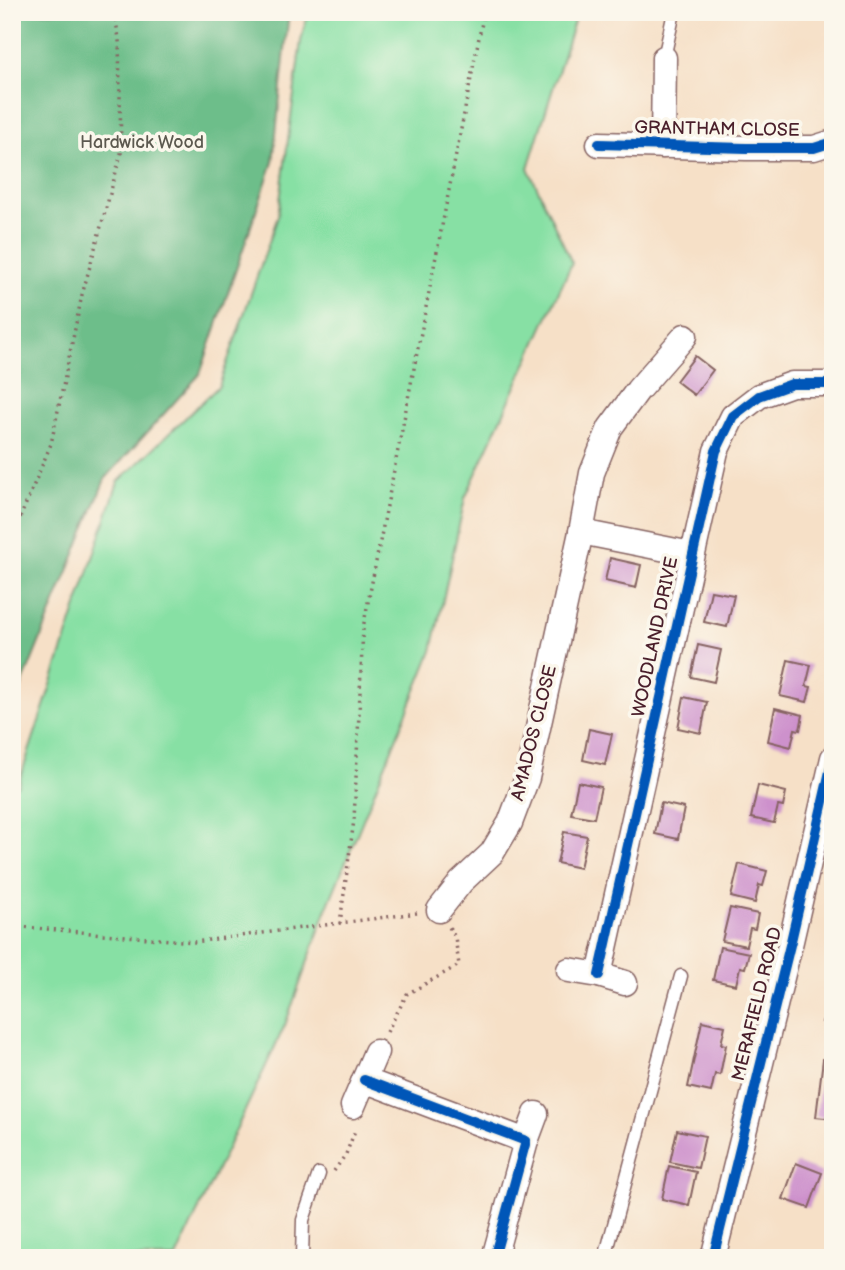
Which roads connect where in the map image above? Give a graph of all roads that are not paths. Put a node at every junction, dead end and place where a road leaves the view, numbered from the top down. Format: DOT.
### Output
graph roads {
  1 [pos="674,12"];
  2 [pos="664,58"];
  3 [pos="833,142"];
  4 [pos="599,144"];
  5 [pos="663,146"];
  6 [pos="685,336"];
  7 [pos="833,384"];
  8 [pos="581,532"];
  9 [pos="691,554"];
  10 [pos="833,758"];
  11 [pos="439,910"];
  12 [pos="569,970"];
  13 [pos="599,975"];
  14 [pos="681,976"];
  15 [pos="625,983"];
  16 [pos="376,1052"];
  17 [pos="364,1080"];
  18 [pos="353,1106"];
  19 [pos="536,1114"];
  20 [pos="526,1141"];
  21 [pos="320,1174"];
  22 [pos="302,1258"];
  23 [pos="494,1258"];
  24 [pos="605,1258"];
  25 [pos="713,1258"];
  1 -- 2 [label="lane"];
  2 -- 5 [label="street, GRANTHAM CLOSE"];
  3 -- 5 [label="street, GRANTHAM CLOSE"];
  4 -- 5 [label="street, GRANTHAM CLOSE"];
  6 -- 8 [label="street, AMADOS CLOSE"];
  7 -- 9 [label="street, WOODLAND DRIVE"];
  8 -- 9 [label="street"];
  8 -- 11 [label="street, AMADOS CLOSE"];
  9 -- 13 [label="street, WOODLAND DRIVE"];
  10 -- 25 [label="street, MERAFIELD ROAD"];
  12 -- 13 [label="street"];
  13 -- 15 [label="street"];
  14 -- 24 [label="lane"];
  16 -- 17 [label="street"];
  17 -- 18 [label="street"];
  17 -- 20 [label="street"];
  19 -- 20 [label="street"];
  20 -- 23 [label="street"];
  21 -- 22 [label="lane"];
}
